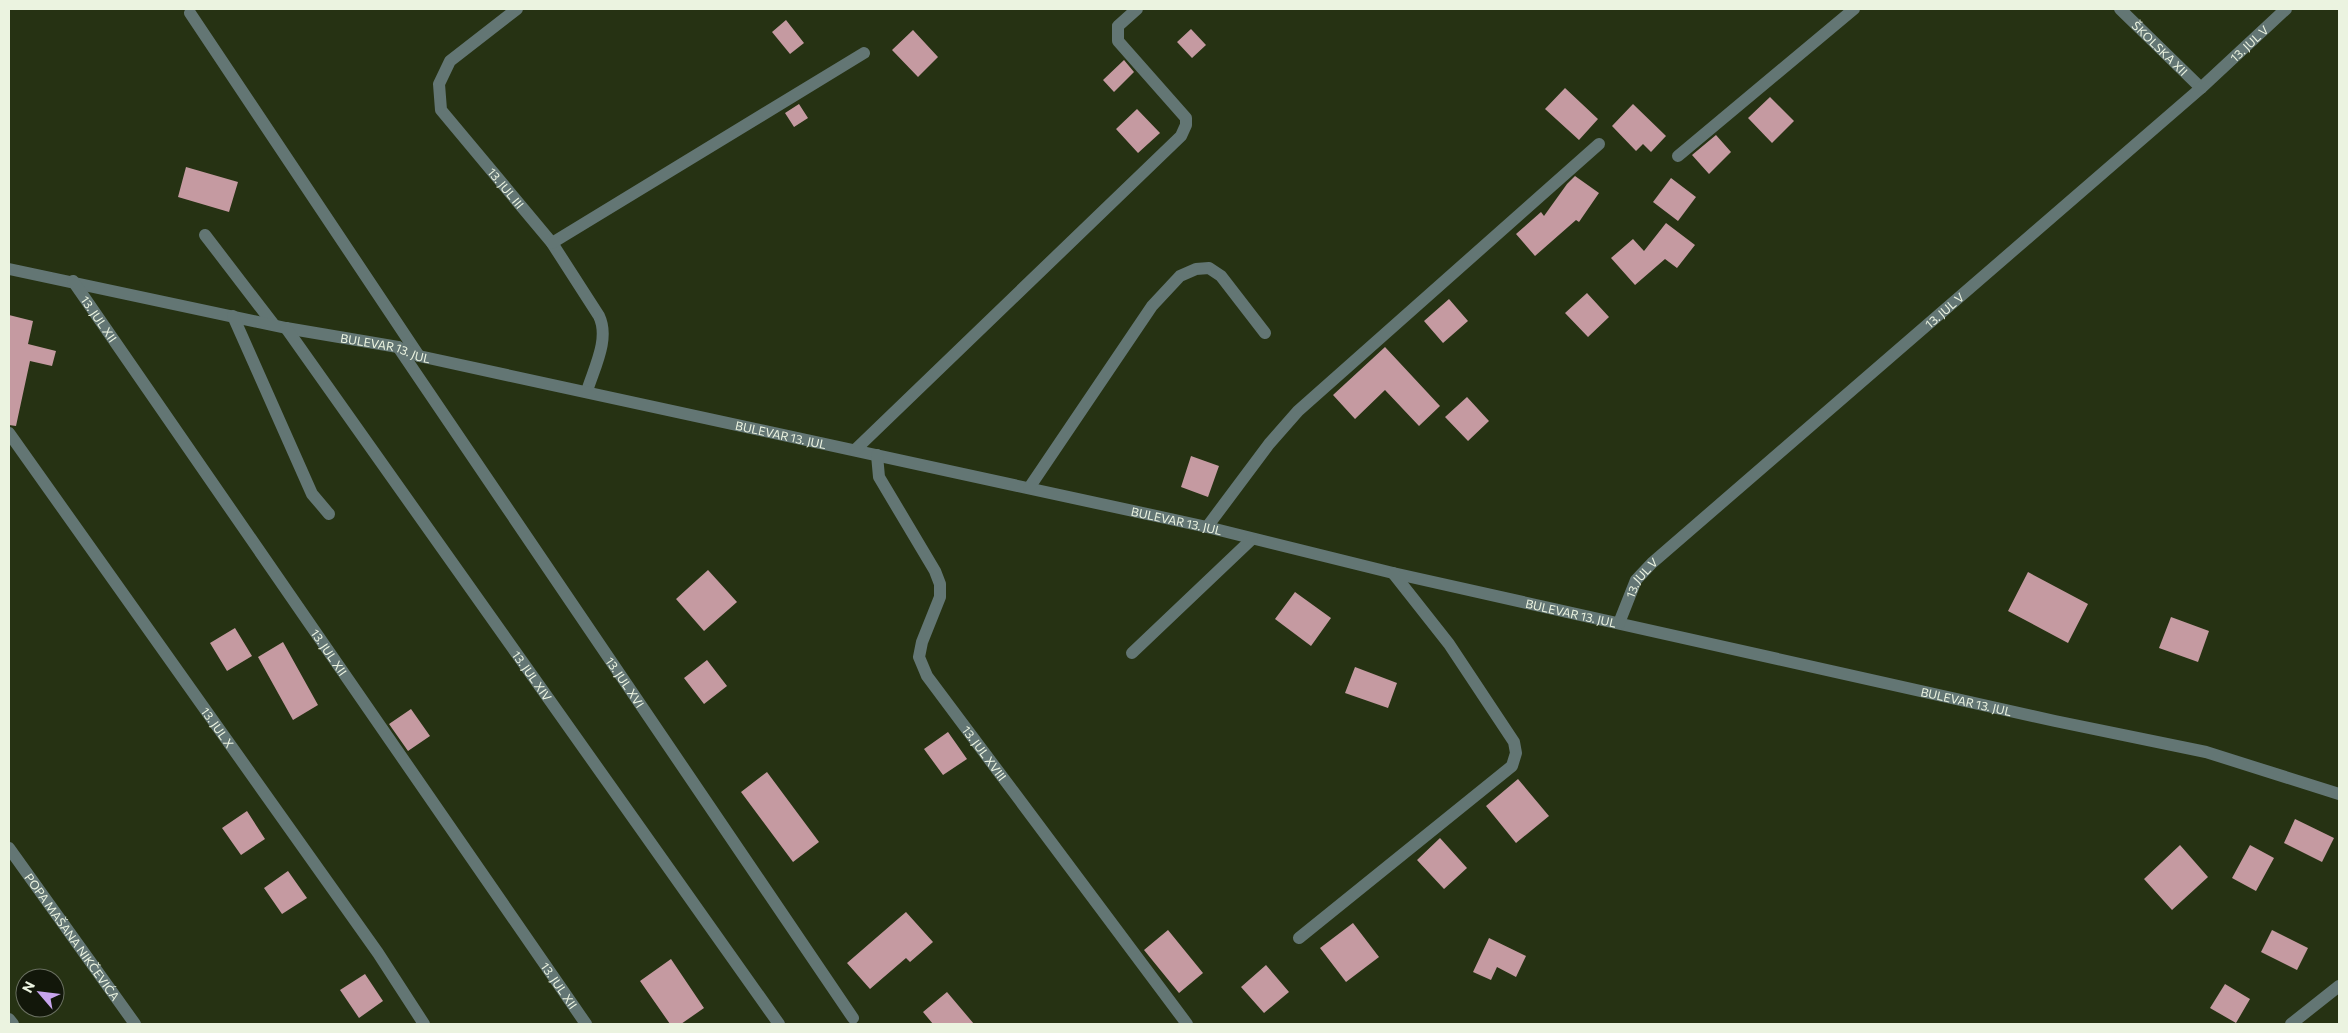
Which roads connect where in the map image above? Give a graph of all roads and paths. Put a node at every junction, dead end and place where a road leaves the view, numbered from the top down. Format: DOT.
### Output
graph roads {
  1 [pos="517,9"];
  2 [pos="1137,9"];
  3 [pos="1854,9"];
  4 [pos="2120,9"];
  5 [pos="2286,9"];
  6 [pos="190,14"];
  7 [pos="864,53"];
  8 [pos="2201,88"];
  9 [pos="1599,144"];
  10 [pos="1678,156"];
  11 [pos="204,235"];
  12 [pos="552,243"];
  13 [pos="9,269"];
  14 [pos="72,281"];
  15 [pos="233,316"];
  16 [pos="280,326"];
  17 [pos="1265,333"];
  18 [pos="398,347"];
  19 [pos="419,356"];
  20 [pos="587,391"];
  21 [pos="9,433"];
  22 [pos="854,450"];
  23 [pos="877,455"];
  24 [pos="1029,488"];
  25 [pos="329,514"];
  26 [pos="1208,527"];
  27 [pos="1252,540"];
  28 [pos="1393,573"];
  29 [pos="1619,623"];
  30 [pos="1132,653"];
  31 [pos="2339,794"];
  32 [pos="9,848"];
  33 [pos="1300,938"];
  34 [pos="2339,986"];
  35 [pos="853,1018"];
  36 [pos="9,1019"];
  37 [pos="13,1024"];
  38 [pos="135,1024"];
  39 [pos="424,1024"];
  40 [pos="586,1024"];
  41 [pos="779,1024"];
  42 [pos="1186,1024"];
  43 [pos="2291,1024"];
  1 -- 12 [label="street, 13. JUL III"];
  2 -- 22 [label="street"];
  3 -- 10 [label="street"];
  4 -- 8 [label="street, ŠKOLSKA XII"];
  5 -- 8 [label="street, 13. JUL V"];
  6 -- 19 [label="street"];
  7 -- 12 [label="street"];
  8 -- 29 [label="street, 13. JUL V"];
  9 -- 26 [label="street"];
  11 -- 16 [label="street, 13. JUL XIV"];
  12 -- 20 [label="street, 13. JUL III"];
  13 -- 14 [label="street, BULEVAR 13. JUL"];
  14 -- 15 [label="street, BULEVAR 13. JUL"];
  14 -- 40 [label="street, 13. JUL XII"];
  15 -- 16 [label="street, BULEVAR 13. JUL"];
  15 -- 25 [label="street"];
  16 -- 18 [label="street, BULEVAR 13. JUL"];
  16 -- 41 [label="street, 13. JUL XIV"];
  17 -- 24 [label="street"];
  18 -- 19 [label="street, BULEVAR 13. JUL"];
  18 -- 35 [label="street, 13. JUL XVI"];
  19 -- 20 [label="street, BULEVAR 13. JUL"];
  20 -- 22 [label="street, BULEVAR 13. JUL"];
  21 -- 39 [label="street, 13. JUL X"];
  22 -- 23 [label="street, BULEVAR 13. JUL"];
  23 -- 24 [label="street, BULEVAR 13. JUL"];
  23 -- 42 [label="street, 13. JUL XVIII"];
  24 -- 26 [label="street, BULEVAR 13. JUL"];
  26 -- 27 [label="street, BULEVAR 13. JUL"];
  27 -- 28 [label="street, BULEVAR 13. JUL"];
  27 -- 30 [label="street"];
  28 -- 29 [label="street, BULEVAR 13. JUL"];
  28 -- 33 [label="street"];
  29 -- 31 [label="street, BULEVAR 13. JUL"];
  32 -- 38 [label="street, POPA MAŠANA NIKČEVIĆA"];
  34 -- 43 [label="street"];
  36 -- 37 [label="street"];
}
